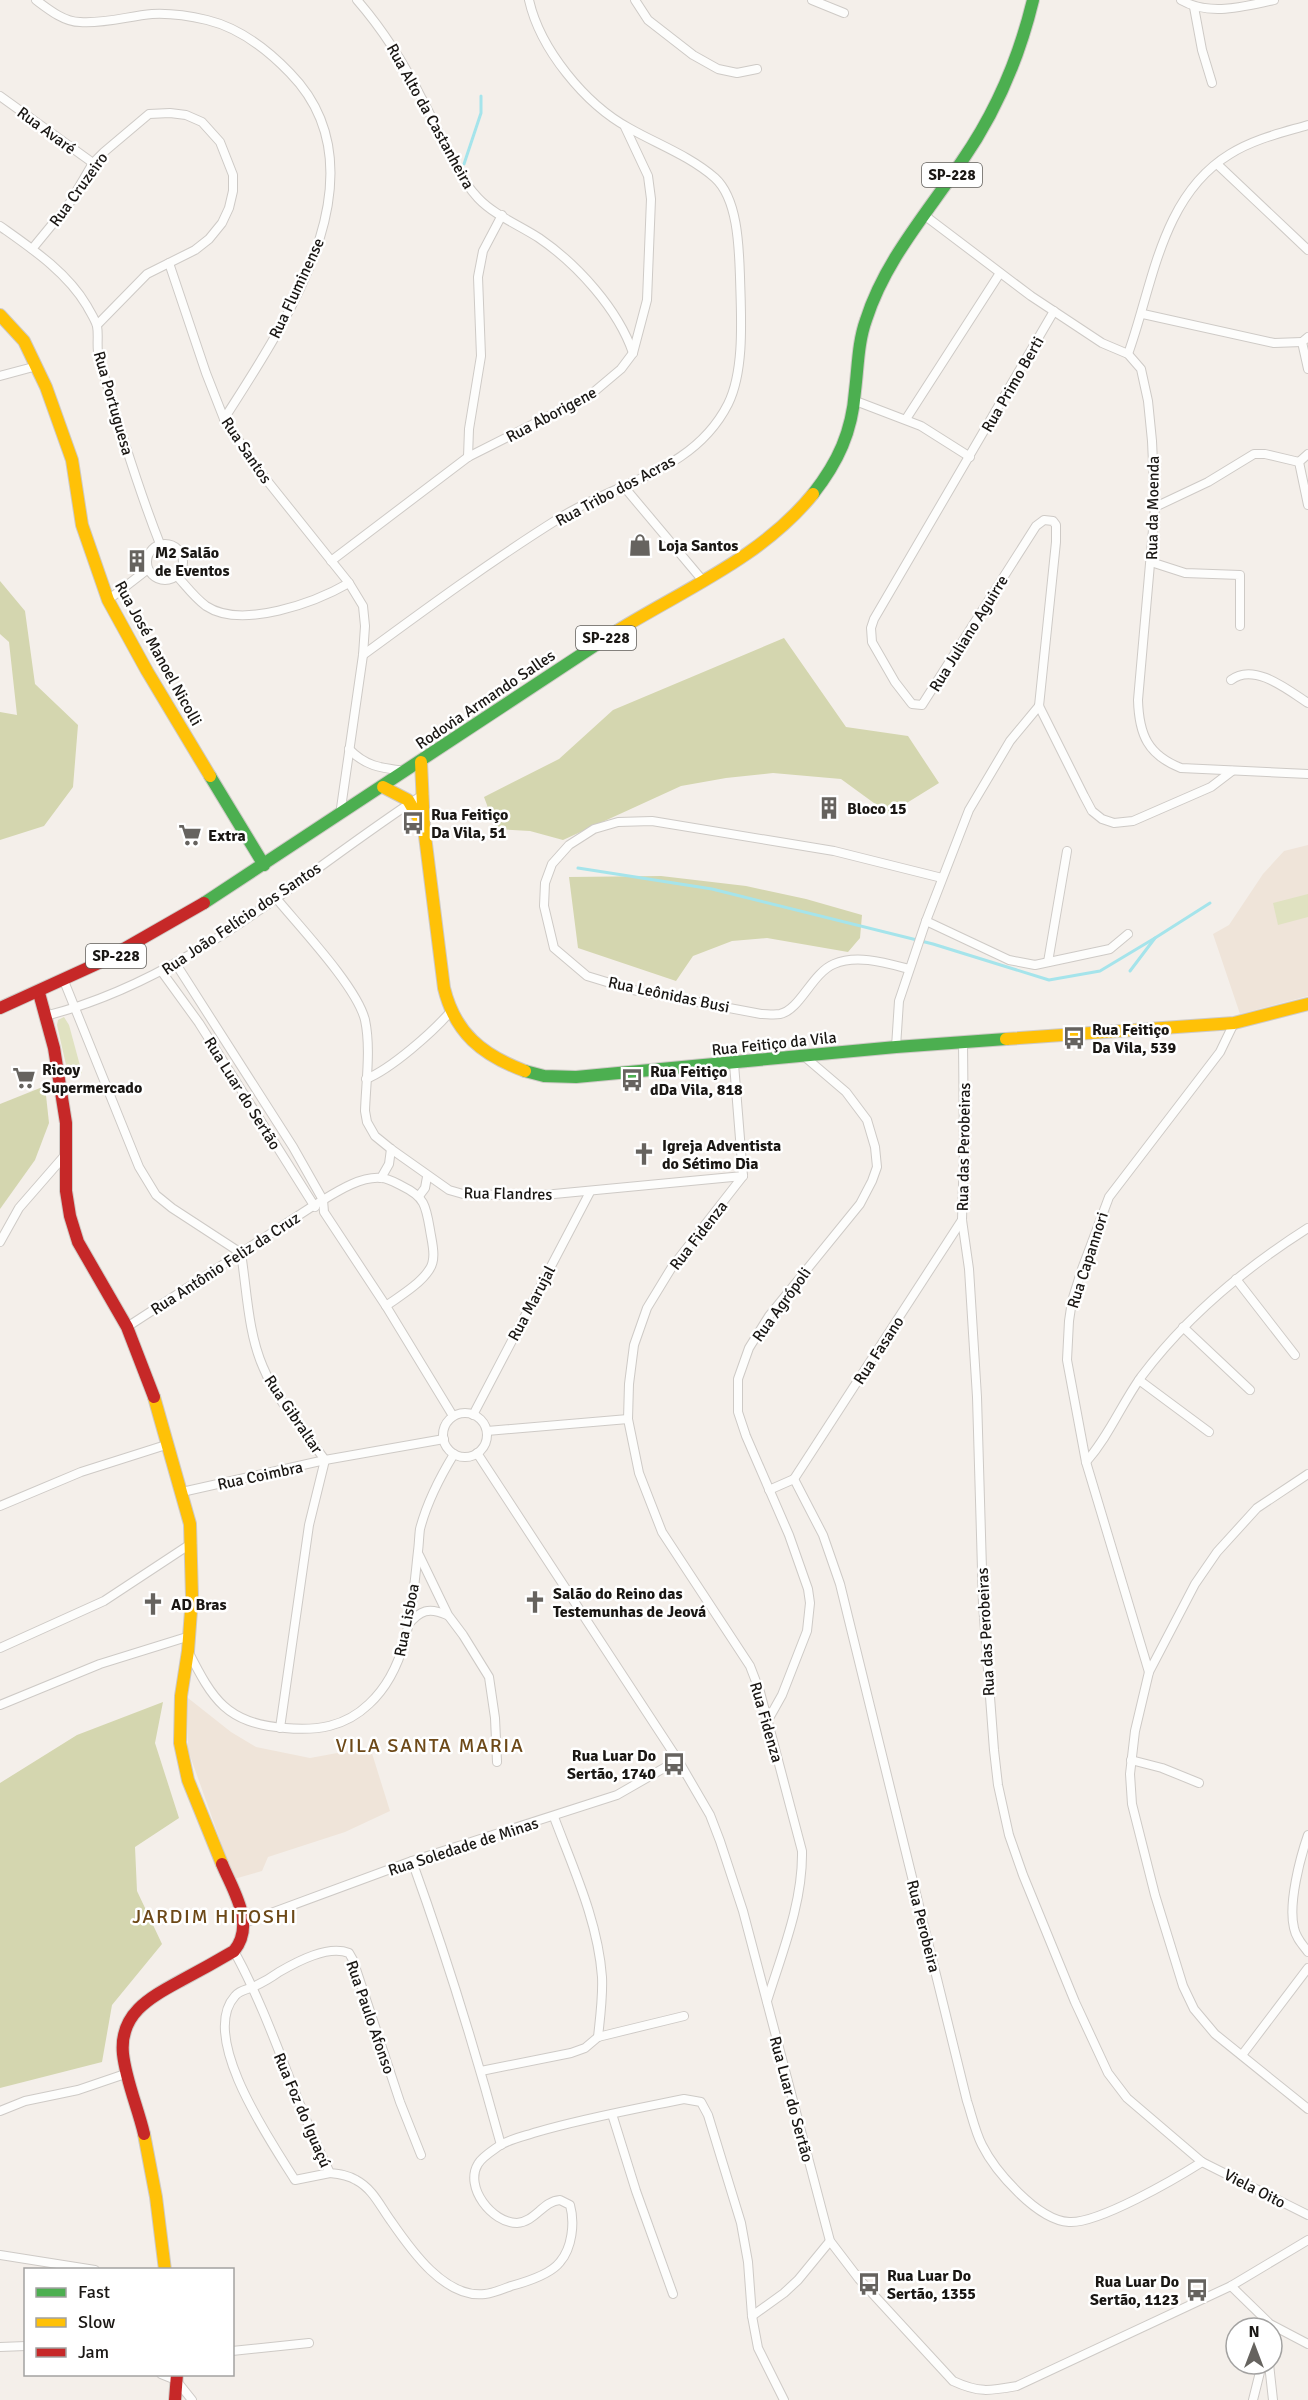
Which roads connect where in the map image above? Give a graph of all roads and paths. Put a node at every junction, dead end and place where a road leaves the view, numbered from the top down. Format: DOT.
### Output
graph roads {
  1 [pos="36,0"];
  2 [pos="357,0"];
  3 [pos="529,0"];
  4 [pos="634,0"];
  5 [pos="812,0"];
  6 [pos="1033,0"];
  7 [pos="1181,0"];
  8 [pos="1274,0"];
  9 [pos="1194,8"];
  10 [pos="844,13"];
  11 [pos="757,69"];
  12 [pos="1212,83"];
  13 [pos="0,96"];
  14 [pos="1308,125"];
  15 [pos="625,127"];
  16 [pos="93,164"];
  17 [pos="1217,164"];
  18 [pos="924,214"];
  19 [pos="502,215"];
  20 [pos="0,226"];
  21 [pos="32,249"];
  22 [pos="1308,250"];
  23 [pos="169,262"];
  24 [pos="1000,273"];
  25 [pos="1054,311"];
  26 [pos="1143,314"];
  27 [pos="0,315"];
  28 [pos="97,326"];
  29 [pos="1305,340"];
  30 [pos="633,353"];
  31 [pos="1128,354"];
  32 [pos="37,366"];
  33 [pos="1308,369"];
  34 [pos="0,376"];
  35 [pos="853,400"];
  36 [pos="224,419"];
  37 [pos="906,419"];
  38 [pos="1308,454"];
  39 [pos="468,457"];
  40 [pos="970,457"];
  41 [pos="1299,462"];
  42 [pos="625,488"];
  43 [pos="1308,505"];
  44 [pos="1155,507"];
  45 [pos="160,544"];
  46 [pos="331,561"];
  47 [pos="1151,562"];
  48 [pos="148,569"];
  49 [pos="177,576"];
  50 [pos="704,582"];
  51 [pos="349,583"];
  52 [pos="108,600"];
  53 [pos="1240,626"];
  54 [pos="363,655"];
  55 [pos="1231,680"];
  56 [pos="1308,703"];
  57 [pos="1039,706"];
  58 [pos="349,750"];
  59 [pos="421,762"];
  60 [pos="406,771"];
  61 [pos="1232,771"];
  62 [pos="1308,774"];
  63 [pos="383,787"];
  64 [pos="423,794"];
  65 [pos="412,801"];
  66 [pos="340,815"];
  67 [pos="424,828"];
  68 [pos="1066,851"];
  69 [pos="264,865"];
  70 [pos="942,878"];
  71 [pos="276,898"];
  72 [pos="926,921"];
  73 [pos="1128,934"];
  74 [pos="1048,962"];
  75 [pos="176,964"];
  76 [pos="909,969"];
  77 [pos="162,972"];
  78 [pos="64,981"];
  79 [pos="39,993"];
  80 [pos="1308,1004"];
  81 [pos="0,1008"];
  82 [pos="75,1008"];
  83 [pos="451,1011"];
  84 [pos="45,1016"];
  85 [pos="1234,1023"];
  86 [pos="224,1040"];
  87 [pos="963,1042"];
  88 [pos="215,1047"];
  89 [pos="896,1047"];
  90 [pos="805,1057"];
  91 [pos="734,1064"];
  92 [pos="366,1079"];
  93 [pos="391,1149"];
  94 [pos="67,1153"];
  95 [pos="743,1176"];
  96 [pos="427,1177"];
  97 [pos="381,1178"];
  98 [pos="590,1192"];
  99 [pos="419,1196"];
  100 [pos="322,1200"];
  101 [pos="313,1206"];
  102 [pos="324,1212"];
  103 [pos="962,1220"];
  104 [pos="1307,1232"];
  105 [pos="0,1242"];
  106 [pos="240,1253"];
  107 [pos="1236,1279"];
  108 [pos="386,1306"];
  109 [pos="127,1327"];
  110 [pos="1183,1327"];
  111 [pos="1295,1355"];
  112 [pos="1139,1380"];
  113 [pos="1250,1390"];
  114 [pos="473,1415"];
  115 [pos="453,1416"];
  116 [pos="628,1419"];
  117 [pos="487,1431"];
  118 [pos="1209,1432"];
  119 [pos="444,1439"];
  120 [pos="169,1444"];
  121 [pos="477,1453"];
  122 [pos="454,1454"];
  123 [pos="325,1460"];
  124 [pos="1086,1462"];
  125 [pos="1308,1474"];
  126 [pos="794,1479"];
  127 [pos="769,1490"];
  128 [pos="182,1492"];
  129 [pos="0,1506"];
  130 [pos="192,1543"];
  131 [pos="418,1552"];
  132 [pos="448,1615"];
  133 [pos="407,1626"];
  134 [pos="190,1636"];
  135 [pos="0,1648"];
  136 [pos="188,1651"];
  137 [pos="1149,1672"];
  138 [pos="0,1705"];
  139 [pos="768,1720"];
  140 [pos="280,1728"];
  141 [pos="678,1760"];
  142 [pos="1131,1760"];
  143 [pos="497,1762"];
  144 [pos="1199,1783"];
  145 [pos="554,1817"];
  146 [pos="1308,1835"];
  147 [pos="412,1861"];
  148 [pos="244,1923"];
  149 [pos="234,1951"];
  150 [pos="1308,1952"];
  151 [pos="1308,1968"];
  152 [pos="254,1987"];
  153 [pos="766,2002"];
  154 [pos="684,2016"];
  155 [pos="598,2037"];
  156 [pos="1242,2055"];
  157 [pos="481,2072"];
  158 [pos="128,2073"];
  159 [pos="1308,2109"];
  160 [pos="0,2111"];
  161 [pos="612,2114"];
  162 [pos="501,2145"];
  163 [pos="422,2155"];
  164 [pos="1202,2162"];
  165 [pos="330,2173"];
  166 [pos="1308,2215"];
  167 [pos="1308,2240"];
  168 [pos="830,2241"];
  169 [pos="0,2255"];
  170 [pos="82,2268"];
  171 [pos="165,2268"];
  172 [pos="1231,2286"];
  173 [pos="673,2294"];
  174 [pos="752,2316"];
  175 [pos="1260,2316"];
  176 [pos="1284,2333"];
  177 [pos="309,2343"];
  178 [pos="1308,2344"];
  179 [pos="24,2346"];
  180 [pos="0,2348"];
  181 [pos="234,2350"];
  182 [pos="1259,2376"];
  183 [pos="1270,2376"];
  184 [pos="176,2377"];
  185 [pos="175,2400"];
  186 [pos="192,2400"];
  187 [pos="784,2400"];
  188 [pos="1253,2400"];
  189 [pos="1273,2400"];
  1 -- 36 [label="street, Rua Fluminense"];
  2 -- 19 [label="street, Rua Alto da Castanheira"];
  3 -- 15 [label="street, Rua Tribo dos Acras"];
  4 -- 11 [label="street"];
  5 -- 10 [label="street"];
  6 -- 18 [label="street, Rodovia Armando Salles / SP-228"];
  7 -- 9 [label="street"];
  8 -- 9 [label="street"];
  9 -- 12 [label="street"];
  13 -- 16 [label="street, Rua Avaré"];
  14 -- 17 [label="street"];
  15 -- 30 [label="street, Rua Aborigene"];
  15 -- 42 [label="street, Rua Tribo dos Acras"];
  16 -- 21 [label="street, Rua Cruzeiro"];
  16 -- 23 [label="street, Rua Cruzeiro"];
  17 -- 22 [label="street"];
  17 -- 26 [label="street"];
  18 -- 24 [label="street"];
  18 -- 35 [label="street, Rodovia Armando Salles / SP-228"];
  19 -- 30 [label="street, Rua Alto da Castanheira"];
  19 -- 39 [label="street"];
  20 -- 21 [label="street, Rua Portuguesa"];
  21 -- 28 [label="street, Rua Portuguesa"];
  23 -- 28 [label="street, Rua Cruzeiro"];
  23 -- 36 [label="street, Rua Santos"];
  24 -- 25 [label="street"];
  24 -- 37 [label="street"];
  25 -- 31 [label="street"];
  25 -- 40 [label="street, Rua Primo Berti"];
  26 -- 29 [label="street"];
  26 -- 31 [label="street"];
  27 -- 32 [label="street, Rua José Manoel Nicolli"];
  28 -- 45 [label="street, Rua Portuguesa"];
  29 -- 33 [label="street"];
  30 -- 39 [label="street, Rua Aborigene"];
  31 -- 44 [label="street, Rua da Moenda"];
  32 -- 34 [label="street"];
  32 -- 52 [label="street, Rua José Manoel Nicolli"];
  35 -- 37 [label="street"];
  35 -- 50 [label="street, Rodovia Armando Salles / SP-228"];
  36 -- 46 [label="street, Rua Santos"];
  37 -- 40 [label="street"];
  38 -- 41 [label="street"];
  39 -- 46 [label="street, Rua Aborigene"];
  40 -- 57 [label="street, Rua Juliano Aguirre"];
  41 -- 43 [label="street"];
  41 -- 44 [label="street"];
  42 -- 50 [label="street"];
  42 -- 54 [label="street, Rua Tribo dos Acras"];
  44 -- 47 [label="street, Rua da Moenda"];
  45 -- 48 [label="street"];
  45 -- 49 [label="street"];
  46 -- 51 [label="street, Rua Santos"];
  47 -- 53 [label="street"];
  47 -- 61 [label="street, Rua da Moenda"];
  48 -- 49 [label="street"];
  48 -- 52 [label="street"];
  49 -- 51 [label="street"];
  50 -- 59 [label="street, Rodovia Armando Salles / SP-228"];
  51 -- 54 [label="street, Rua Santos"];
  52 -- 69 [label="street, Rua José Manoel Nicolli"];
  54 -- 58 [label="street, Rua Santos"];
  55 -- 56 [label="street"];
  57 -- 61 [label="street"];
  57 -- 70 [label="street"];
  58 -- 60 [label="street"];
  58 -- 66 [label="street, Rua Santos"];
  59 -- 60 [label="street, Rodovia Armando Salles / SP-228"];
  59 -- 64 [label="street, Rua Feitiço da Vila"];
  60 -- 63 [label="street, Rodovia Armando Salles / SP-228"];
  61 -- 62 [label="street, Rua da Moenda"];
  63 -- 65 [label="street"];
  63 -- 66 [label="street, Rodovia Armando Salles / SP-228"];
  64 -- 65 [label="street, Rua João Felício dos Santos"];
  64 -- 67 [label="street, Rua Feitiço da Vila"];
  65 -- 67 [label="street, Rua Feitiço da Vila"];
  65 -- 71 [label="street, Rua João Felício dos Santos"];
  66 -- 69 [label="street, Rodovia Armando Salles / SP-228"];
  67 -- 83 [label="street, Rua Feitiço da Vila"];
  68 -- 74 [label="street"];
  69 -- 78 [label="street, Rodovia Armando Salles / SP-228"];
  70 -- 72 [label="street"];
  70 -- 76 [label="street, Rua Leônidas Busi"];
  71 -- 75 [label="street, Rua João Felício dos Santos"];
  71 -- 92 [label="street, Rua Flandres"];
  72 -- 74 [label="street"];
  72 -- 76 [label="street"];
  73 -- 74 [label="street"];
  75 -- 77 [label="street, Rua João Felício dos Santos"];
  75 -- 86 [label="street, Rua Luar do Sertão"];
  76 -- 89 [label="street"];
  77 -- 82 [label="street, Rua João Felício dos Santos"];
  77 -- 88 [label="street, Rua Luar do Sertão"];
  78 -- 79 [label="street, Rodovia Armando Salles / SP-228"];
  78 -- 82 [label="street"];
  79 -- 81 [label="street, Rodovia Armando Salles / SP-228"];
  79 -- 84 [label="street"];
  80 -- 85 [label="street, Rua Feitiço da Vila"];
  82 -- 84 [label="street, Rua João Felício dos Santos"];
  82 -- 106 [label="street"];
  83 -- 91 [label="street, Rua Feitiço da Vila"];
  83 -- 92 [label="street"];
  84 -- 94 [label="street"];
  85 -- 87 [label="street, Rua Feitiço da Vila"];
  85 -- 124 [label="street, Rua Capannori"];
  86 -- 88 [label="street"];
  86 -- 100 [label="street, Rua Luar do Sertão"];
  87 -- 89 [label="street, Rua Feitiço da Vila"];
  87 -- 103 [label="street, Rua das Perobeiras"];
  88 -- 101 [label="street, Rua Luar do Sertão"];
  89 -- 90 [label="street, Rua Feitiço da Vila"];
  90 -- 91 [label="street, Rua Feitiço da Vila"];
  90 -- 127 [label="street, Rua Agrópoli"];
  91 -- 95 [label="street"];
  92 -- 93 [label="street, Rua Flandres"];
  93 -- 96 [label="street, Rua Flandres"];
  93 -- 97 [label="street"];
  94 -- 105 [label="street"];
  94 -- 109 [label="street"];
  95 -- 98 [label="street, Rua Flandres"];
  95 -- 116 [label="street, Rua Fidenza"];
  96 -- 98 [label="street, Rua Flandres"];
  96 -- 99 [label="street"];
  97 -- 99 [label="street"];
  97 -- 100 [label="street, Rua Antônio Feliz da Cruz"];
  98 -- 114 [label="street, Rua Marujal"];
  99 -- 108 [label="street"];
  100 -- 101 [label="street, Rua Antônio Feliz da Cruz"];
  100 -- 102 [label="street, Rua Luar do Sertão"];
  101 -- 102 [label="street, Rua Luar do Sertão"];
  101 -- 106 [label="street, Rua Antônio Feliz da Cruz"];
  102 -- 108 [label="street, Rua Luar do Sertão"];
  103 -- 126 [label="street, Rua Fasano"];
  103 -- 164 [label="street, Rua das Perobeiras"];
  104 -- 107 [label="street"];
  106 -- 109 [label="street, Rua Antônio Feliz da Cruz"];
  106 -- 123 [label="street, Rua Gibraltar"];
  107 -- 110 [label="street"];
  107 -- 111 [label="street"];
  108 -- 115 [label="street, Rua Luar do Sertão"];
  109 -- 120 [label="street"];
  110 -- 112 [label="street"];
  110 -- 113 [label="street"];
  112 -- 118 [label="street"];
  112 -- 124 [label="street"];
  114 -- 115 [label="street"];
  114 -- 117 [label="street"];
  115 -- 119 [label="street"];
  116 -- 117 [label="street"];
  116 -- 139 [label="street, Rua Fidenza"];
  117 -- 121 [label="street"];
  119 -- 122 [label="street"];
  119 -- 123 [label="street, Rua Coimbra"];
  120 -- 128 [label="street"];
  120 -- 129 [label="street"];
  121 -- 122 [label="street"];
  121 -- 141 [label="street, Rua Luar do Sertão"];
  122 -- 131 [label="street, Rua Lisboa"];
  123 -- 128 [label="street, Rua Coimbra"];
  123 -- 140 [label="street, Rua Gibraltar"];
  124 -- 137 [label="street, Rua Capannori"];
  125 -- 137 [label="street"];
  126 -- 127 [label="street"];
  126 -- 164 [label="street, Rua Perobeira"];
  127 -- 139 [label="street, Rua Agrópoli"];
  128 -- 130 [label="street"];
  130 -- 134 [label="street"];
  130 -- 135 [label="street"];
  131 -- 132 [label="street"];
  131 -- 133 [label="street, Rua Lisboa"];
  132 -- 133 [label="street"];
  132 -- 143 [label="street"];
  133 -- 140 [label="street, Rua Lisboa"];
  134 -- 136 [label="street"];
  134 -- 138 [label="street"];
  136 -- 140 [label="street, Rua Lisboa"];
  136 -- 148 [label="street"];
  137 -- 142 [label="street"];
  139 -- 153 [label="street, Rua Fidenza"];
  141 -- 145 [label="street, Rua Soledade de Minas"];
  141 -- 153 [label="street, Rua Luar do Sertão"];
  142 -- 144 [label="street"];
  142 -- 156 [label="street"];
  145 -- 147 [label="street, Rua Soledade de Minas"];
  145 -- 155 [label="street"];
  146 -- 150 [label="street"];
  147 -- 148 [label="street, Rua Soledade de Minas"];
  147 -- 157 [label="street"];
  148 -- 149 [label="street"];
  149 -- 152 [label="street, Rua Foz do Iguaçú"];
  149 -- 158 [label="street"];
  151 -- 156 [label="street"];
  152 -- 163 [label="street, Rua Paulo Afonso"];
  152 -- 165 [label="street, Rua Foz do Iguaçú"];
  152 -- 165 [label="street, Rua Paulo Afonso"];
  153 -- 168 [label="street, Rua Luar do Sertão"];
  154 -- 155 [label="street"];
  155 -- 157 [label="street"];
  156 -- 159 [label="street"];
  157 -- 162 [label="street"];
  158 -- 160 [label="street"];
  158 -- 171 [label="street"];
  161 -- 162 [label="street, Rua Foz do Iguaçú"];
  161 -- 173 [label="street"];
  161 -- 174 [label="street, Rua Foz do Iguaçú"];
  162 -- 165 [label="street, Rua Foz do Iguaçú"];
  164 -- 166 [label="street, Viela Oito"];
  167 -- 172 [label="street, Rua Luar do Sertão"];
  168 -- 172 [label="street, Rua Luar do Sertão"];
  168 -- 174 [label="street"];
  169 -- 170 [label="street"];
  172 -- 175 [label="street"];
  174 -- 187 [label="street"];
  176 -- 178 [label="street"];
  177 -- 181 [label="street"];
  179 -- 180 [label="street"];
  182 -- 188 [label="street"];
  183 -- 189 [label="street"];
  184 -- 185 [label="street"];
  184 -- 186 [label="street"];
}
